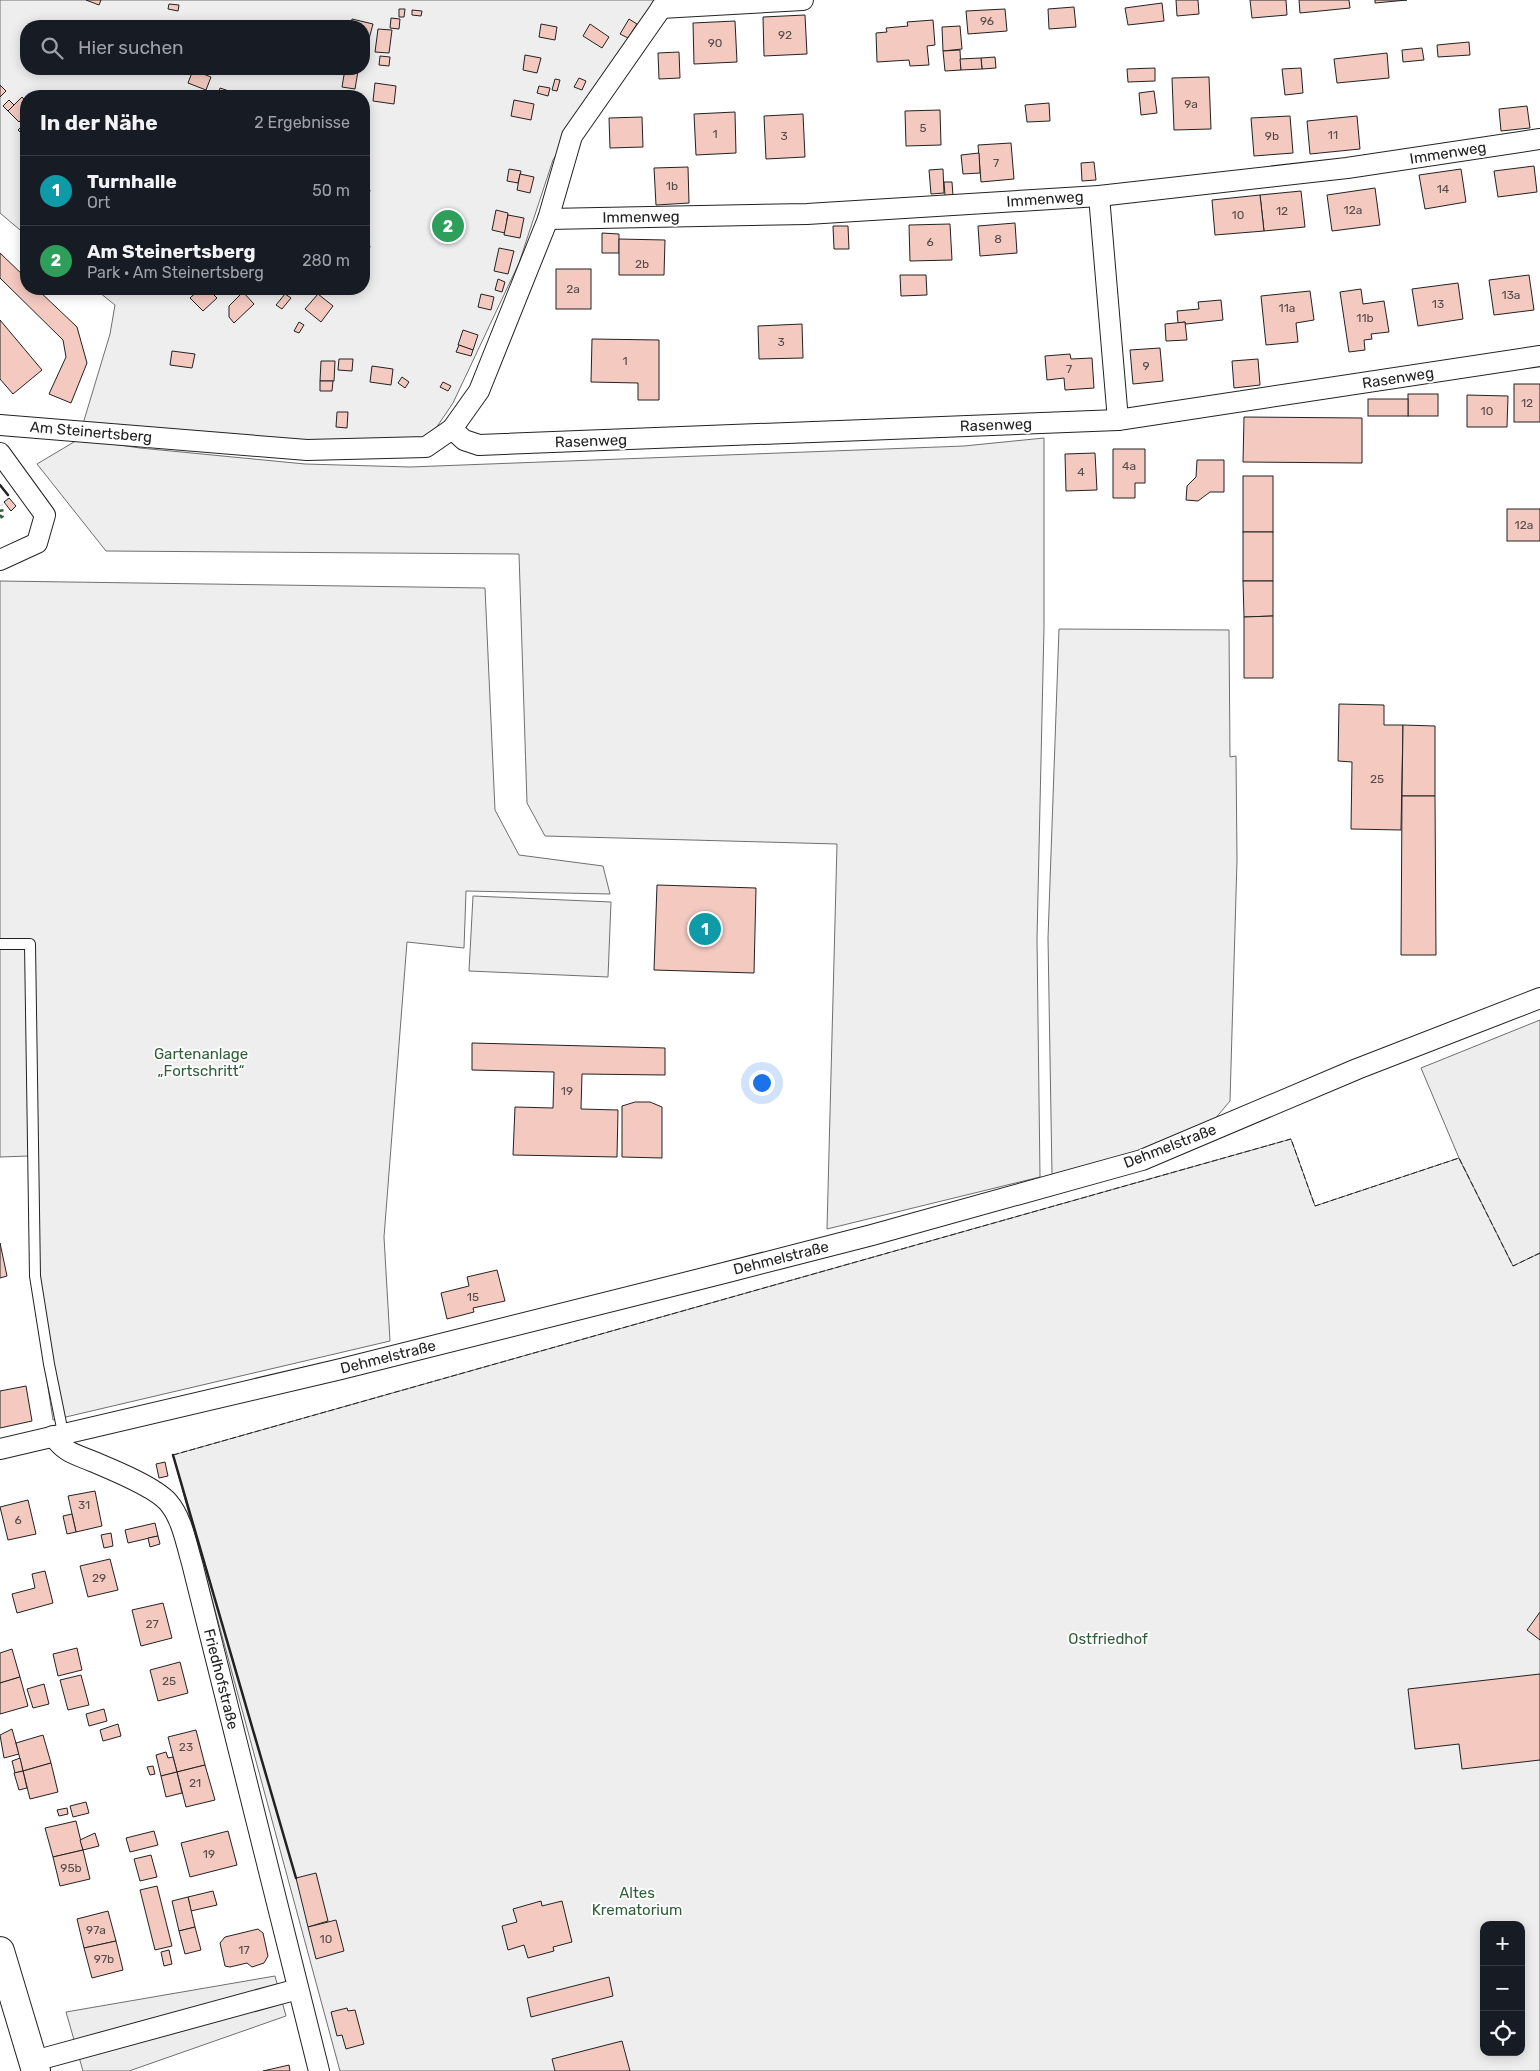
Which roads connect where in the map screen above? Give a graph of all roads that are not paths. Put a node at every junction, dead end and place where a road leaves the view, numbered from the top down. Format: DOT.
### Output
graph roads {
  1 [pos="803,0"];
  2 [pos="664,4"];
  3 [pos="1540,139"];
  4 [pos="1099,196"];
  5 [pos="548,219"];
  6 [pos="1540,356"];
  7 [pos="1118,420"];
  8 [pos="0,425"];
  9 [pos="452,430"];
  10 [pos="0,453"];
  11 [pos="0,560"];
  12 [pos="0,944"];
  13 [pos="1540,998"];
  14 [pos="58,1434"];
  15 [pos="0,1449"];
  16 [pos="0,1951"];
  17 [pos="298,1989"];
  18 [pos="35,2066"];
  19 [pos="319,2071"];
  1 -- 2 [label="street, Am Steinertsberg"];
  2 -- 5 [label="street, Am Steinertsberg"];
  3 -- 4 [label="street, Immenweg"];
  4 -- 5 [label="street, Immenweg"];
  4 -- 7 [label="street"];
  5 -- 9 [label="street, Am Steinertsberg"];
  6 -- 7 [label="street, Rasenweg"];
  7 -- 9 [label="street, Rasenweg"];
  8 -- 9 [label="street, Am Steinertsberg"];
  10 -- 11 [label="street"];
  12 -- 14 [label="lane"];
  13 -- 14 [label="street, Dehmelstraße"];
  14 -- 15 [label="street, Dehmelstraße"];
  14 -- 17 [label="street, Friedhofstraße"];
  16 -- 18 [label="main road"];
  17 -- 18 [label="street"];
  17 -- 19 [label="street, Friedhofstraße"];
}
